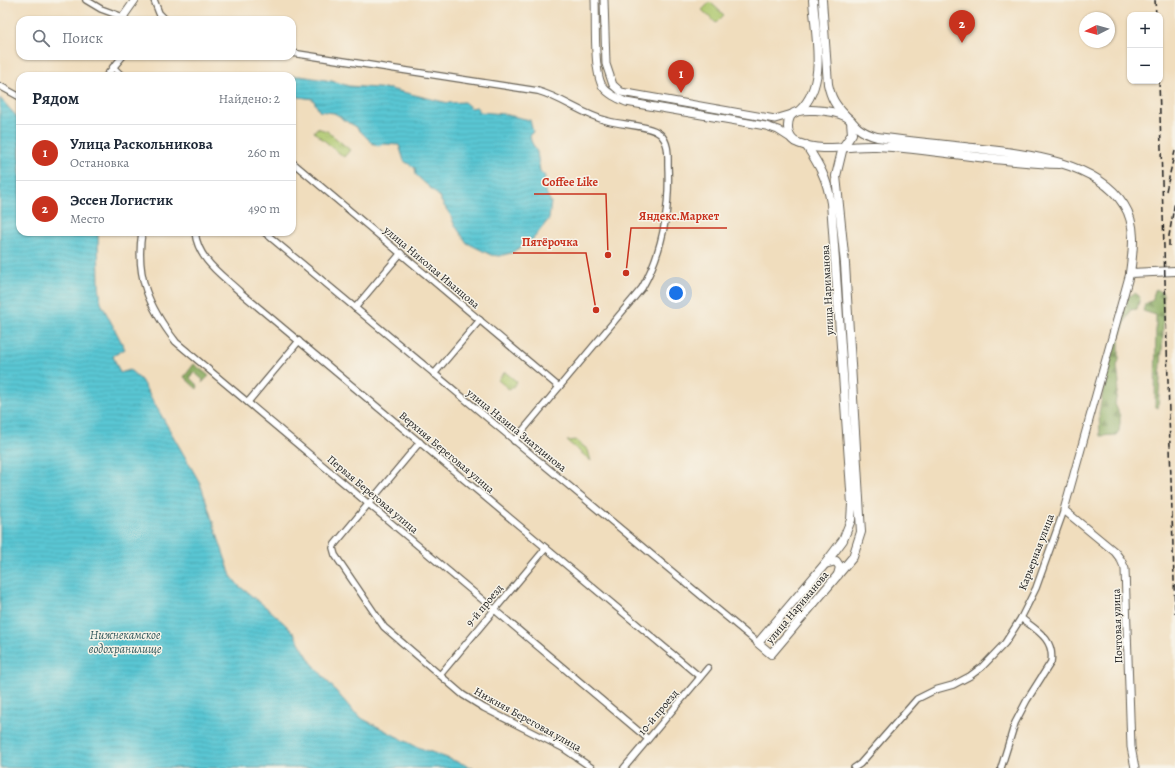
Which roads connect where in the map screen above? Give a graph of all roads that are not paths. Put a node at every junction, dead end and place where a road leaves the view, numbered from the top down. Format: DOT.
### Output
graph roads {
  1 [pos="86,0"];
  2 [pos="135,0"];
  3 [pos="154,0"];
  4 [pos="595,0"];
  5 [pos="604,0"];
  6 [pos="814,0"];
  7 [pos="822,0"];
  8 [pos="120,16"];
  9 [pos="126,16"];
  10 [pos="162,16"];
  11 [pos="296,54"];
  12 [pos="120,60"];
  13 [pos="113,68"];
  14 [pos="110,72"];
  15 [pos="118,72"];
  16 [pos="0,86"];
  17 [pos="16,95"];
  18 [pos="796,112"];
  19 [pos="848,118"];
  20 [pos="792,139"];
  21 [pos="806,145"];
  22 [pos="843,147"];
  23 [pos="1060,164"];
  24 [pos="296,165"];
  25 [pos="141,236"];
  26 [pos="196,236"];
  27 [pos="269,236"];
  28 [pos="401,253"];
  29 [pos="1175,271"];
  30 [pos="1130,273"];
  31 [pos="355,308"];
  32 [pos="480,320"];
  33 [pos="299,341"];
  34 [pos="434,374"];
  35 [pos="559,387"];
  36 [pos="248,402"];
  37 [pos="514,441"];
  38 [pos="420,442"];
  39 [pos="368,503"];
  40 [pos="1064,510"];
  41 [pos="546,548"];
  42 [pos="825,564"];
  43 [pos="837,576"];
  44 [pos="494,608"];
  45 [pos="1021,618"];
  46 [pos="758,643"];
  47 [pos="708,668"];
  48 [pos="440,675"];
  49 [pos="700,677"];
  50 [pos="648,739"];
  51 [pos="592,768"];
  52 [pos="624,768"];
  53 [pos="854,768"];
  54 [pos="1001,768"];
  55 [pos="1135,768"];
  1 -- 8 [label="street"];
  2 -- 9 [label="street"];
  3 -- 10 [label="street"];
  4 -- 20 [label="street"];
  5 -- 18 [label="street"];
  6 -- 18 [label="main road"];
  7 -- 19 [label="main road"];
  11 -- 35 [label="street"];
  12 -- 13 [label="street"];
  13 -- 14 [label="street"];
  13 -- 15 [label="street"];
  16 -- 17 [label="street"];
  18 -- 19 [label="main road"];
  18 -- 20 [label="main road"];
  19 -- 22 [label="main road, улица Нариманова"];
  19 -- 23 [label="main road"];
  20 -- 21 [label="main road"];
  21 -- 22 [label="main road"];
  21 -- 42 [label="main road, улица Нариманова"];
  22 -- 23 [label="main road"];
  22 -- 43 [label="main road, улица Нариманова"];
  23 -- 30 [label="main road"];
  24 -- 28 [label="street, улица Николая Иванцова"];
  25 -- 36 [label="street, Первая Береговая улица"];
  26 -- 33 [label="street, Верхняя Береговая улица"];
  27 -- 31 [label="street, улица Назипа Зиатдинова"];
  28 -- 31 [label="street"];
  28 -- 32 [label="street, улица Николая Иванцова"];
  29 -- 30 [label="main road"];
  30 -- 40 [label="street, Карьерная улица"];
  31 -- 34 [label="street, улица Назипа Зиатдинова"];
  32 -- 34 [label="street"];
  32 -- 35 [label="street, улица Николая Иванцова"];
  33 -- 36 [label="street"];
  33 -- 38 [label="street, Верхняя Береговая улица"];
  34 -- 37 [label="street, улица Назипа Зиатдинова"];
  35 -- 37 [label="street"];
  36 -- 39 [label="street, Первая Береговая улица"];
  37 -- 46 [label="street, улица Назипа Зиатдинова"];
  38 -- 39 [label="street"];
  38 -- 41 [label="street, Верхняя Береговая улица"];
  39 -- 44 [label="street, Первая Береговая улица"];
  39 -- 48 [label="street, Нижняя Береговая улица"];
  40 -- 45 [label="street, Карьерная улица"];
  40 -- 55 [label="street, Почтовая улица"];
  41 -- 44 [label="street, 9-й проезд"];
  41 -- 49 [label="street, Верхняя Береговая улица"];
  42 -- 43 [label="main road"];
  42 -- 46 [label="main road, улица Нариманова"];
  43 -- 46 [label="main road, улица Нариманова"];
  44 -- 48 [label="street, 9-й проезд"];
  44 -- 50 [label="street, Первая Береговая улица"];
  45 -- 53 [label="street, Карьерная улица"];
  45 -- 54 [label="street"];
  47 -- 49 [label="street, 10-й проезд"];
  48 -- 51 [label="street, Нижняя Береговая улица"];
  49 -- 50 [label="street, 10-й проезд"];
  50 -- 52 [label="street, 10-й проезд"];
}
